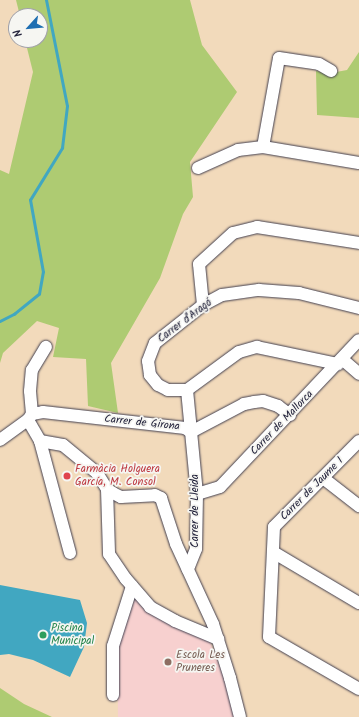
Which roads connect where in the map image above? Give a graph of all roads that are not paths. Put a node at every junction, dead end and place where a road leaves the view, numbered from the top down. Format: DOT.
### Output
graph roads {
  1 [pos="331,72"];
  2 [pos="263,147"];
  3 [pos="359,163"];
  4 [pos="198,168"];
  5 [pos="359,243"];
  6 [pos="203,305"];
  7 [pos="359,308"];
  8 [pos="359,340"];
  9 [pos="46,347"];
  10 [pos="340,362"];
  11 [pos="359,374"];
  12 [pos="187,390"];
  13 [pos="290,414"];
  14 [pos="30,417"];
  15 [pos="191,432"];
  16 [pos="0,440"];
  17 [pos="40,441"];
  18 [pos="359,441"];
  19 [pos="323,478"];
  20 [pos="107,489"];
  21 [pos="197,494"];
  22 [pos="359,506"];
  23 [pos="273,552"];
  24 [pos="70,553"];
  25 [pos="188,569"];
  26 [pos="132,586"];
  27 [pos="359,603"];
  28 [pos="218,639"];
  29 [pos="359,689"];
  30 [pos="113,695"];
  31 [pos="240,717"];
  1 -- 2 [label="street"];
  2 -- 3 [label="street"];
  2 -- 4 [label="street"];
  5 -- 6 [label="street"];
  6 -- 7 [label="street, Carrer d'Aragó"];
  6 -- 12 [label="street, Carrer d'Aragó"];
  8 -- 10 [label="street, Carrer de Mallorca"];
  9 -- 14 [label="street"];
  10 -- 11 [label="street"];
  10 -- 12 [label="street"];
  10 -- 13 [label="street, Carrer de Mallorca"];
  12 -- 15 [label="street, Carrer de Lleida"];
  13 -- 15 [label="street, Carrer de Girona"];
  13 -- 21 [label="street, Carrer de Mallorca"];
  14 -- 15 [label="street, Carrer de Girona"];
  14 -- 16 [label="street"];
  14 -- 17 [label="street"];
  15 -- 21 [label="street, Carrer de Lleida"];
  17 -- 20 [label="street"];
  17 -- 24 [label="street"];
  18 -- 19 [label="street, Carrer de Jaume I"];
  19 -- 22 [label="street"];
  19 -- 23 [label="street, Carrer de Jaume I"];
  20 -- 25 [label="street"];
  20 -- 26 [label="street"];
  21 -- 25 [label="street, Carrer de Lleida"];
  23 -- 27 [label="street"];
  23 -- 29 [label="street, Carrer de Jaume I"];
  25 -- 28 [label="street"];
  26 -- 28 [label="street"];
  26 -- 30 [label="street"];
  28 -- 31 [label="street"];
}
